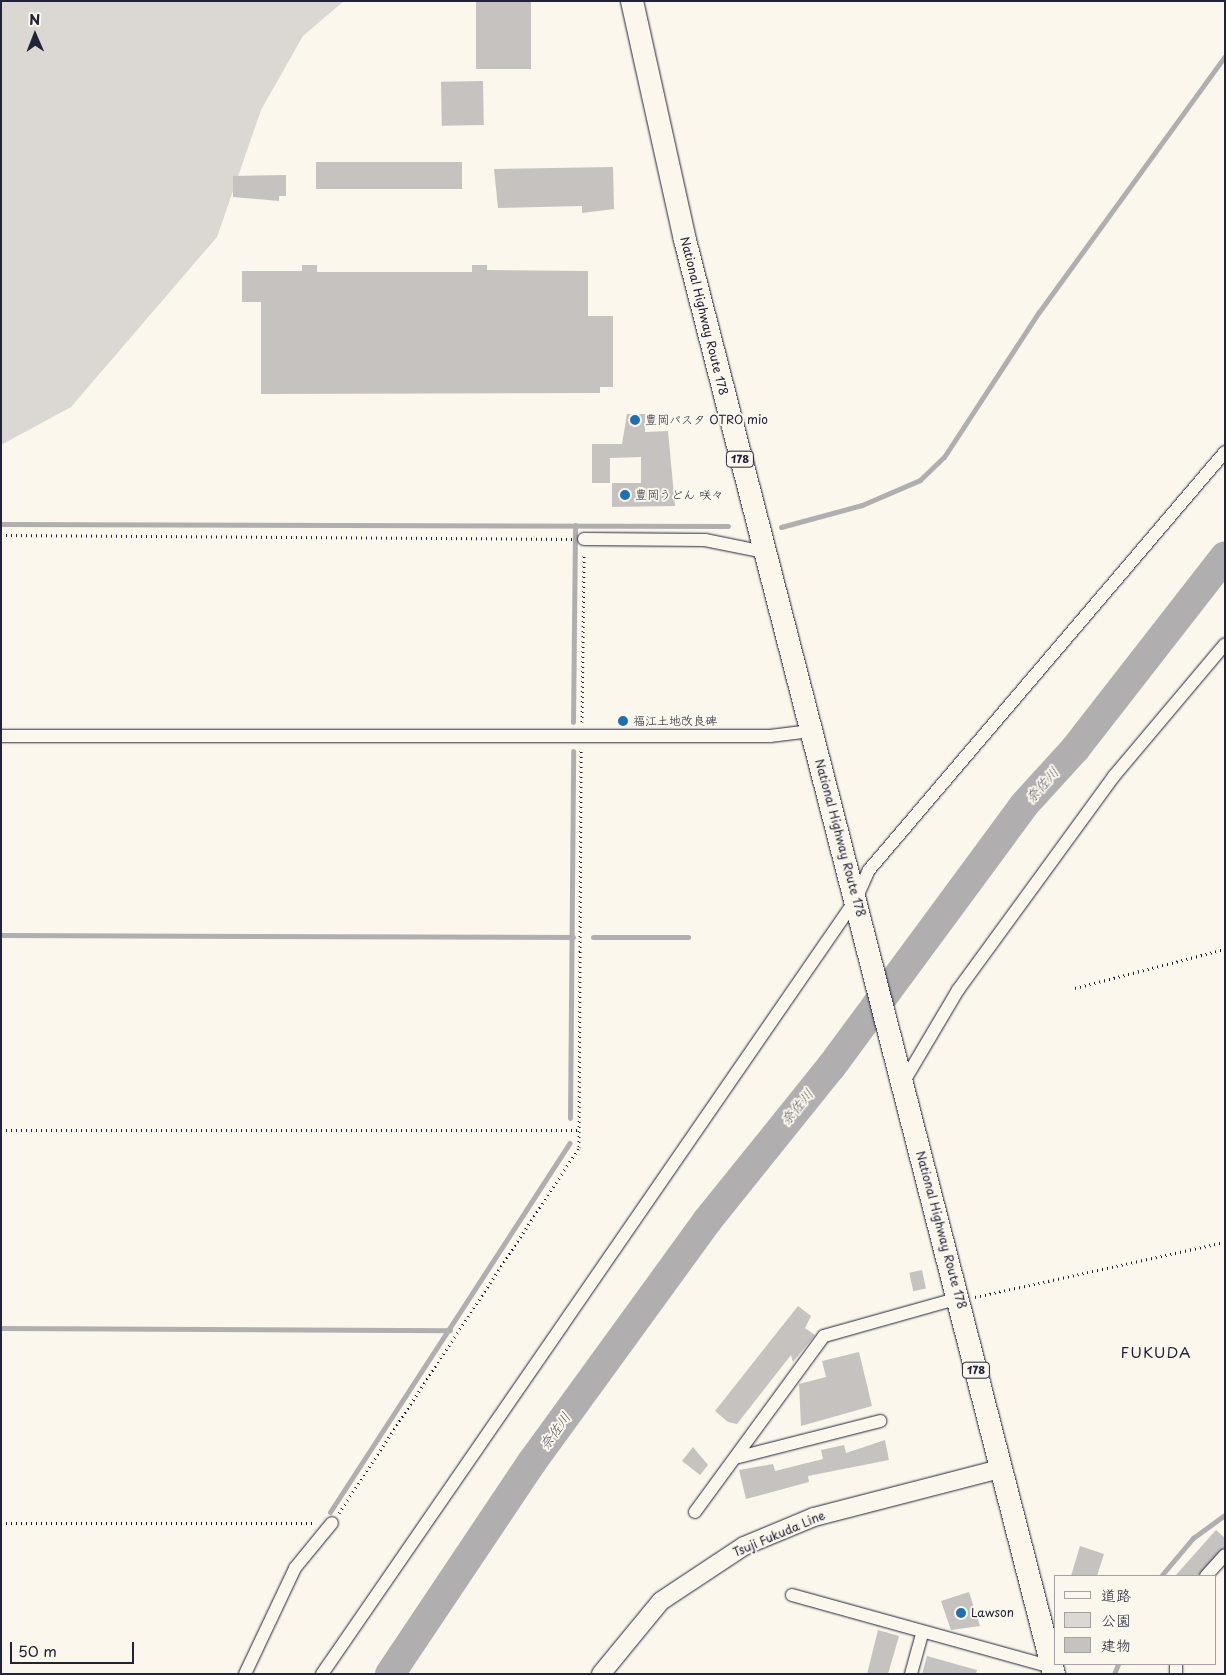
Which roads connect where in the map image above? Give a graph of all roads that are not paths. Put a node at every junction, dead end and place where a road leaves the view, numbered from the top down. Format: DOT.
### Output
graph roads {
  1 [pos="632,1"];
  2 [pos="1225,452"];
  3 [pos="584,539"];
  4 [pos="764,552"];
  5 [pos="1225,644"];
  6 [pos="812,731"];
  7 [pos="1,736"];
  8 [pos="858,907"];
  9 [pos="901,1075"];
  10 [pos="959,1300"];
  11 [pos="880,1421"];
  12 [pos="735,1458"];
  13 [pos="1000,1469"];
  14 [pos="695,1512"];
  15 [pos="332,1523"];
  16 [pos="1225,1555"];
  17 [pos="1207,1575"];
  18 [pos="792,1595"];
  19 [pos="922,1634"];
  20 [pos="1053,1671"];
  21 [pos="245,1674"];
  22 [pos="322,1674"];
  23 [pos="601,1674"];
  24 [pos="911,1674"];
  1 -- 4 [label="highway, National Highway Route 178 / 178"];
  2 -- 8 [label="street"];
  3 -- 4 [label="street"];
  4 -- 6 [label="highway, National Highway Route 178 / 178"];
  5 -- 9 [label="street"];
  6 -- 7 [label="street"];
  6 -- 8 [label="highway, National Highway Route 178 / 178"];
  8 -- 9 [label="highway, National Highway Route 178 / 178"];
  8 -- 22 [label="street"];
  9 -- 10 [label="highway, National Highway Route 178 / 178"];
  10 -- 12 [label="street"];
  10 -- 13 [label="highway, National Highway Route 178 / 178"];
  11 -- 12 [label="street"];
  12 -- 14 [label="street"];
  13 -- 20 [label="highway, National Highway Route 178 / 178"];
  13 -- 23 [label="main road, Tsuji Fukuda Line"];
  15 -- 21 [label="street"];
  16 -- 17 [label="street"];
  18 -- 19 [label="street"];
  19 -- 20 [label="street"];
  19 -- 24 [label="street"];
}
